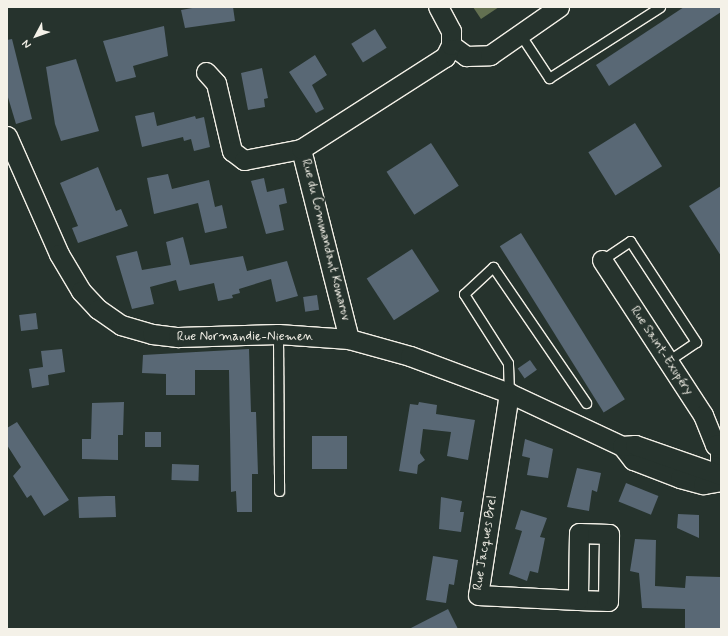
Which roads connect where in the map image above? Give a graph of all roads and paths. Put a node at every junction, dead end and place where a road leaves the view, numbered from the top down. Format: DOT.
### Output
graph roads {
  1 [pos="438,7"];
  2 [pos="559,7"];
  3 [pos="660,7"];
  4 [pos="520,34"];
  5 [pos="451,45"];
  6 [pos="206,72"];
  7 [pos="7,136"];
  8 [pos="301,149"];
  9 [pos="602,260"];
  10 [pos="278,334"];
  11 [pos="349,339"];
  12 [pos="668,361"];
  13 [pos="509,393"];
  14 [pos="586,404"];
  15 [pos="718,444"];
  16 [pos="622,446"];
  17 [pos="721,468"];
  18 [pos="721,475"];
  19 [pos="721,481"];
  20 [pos="279,490"];
  21 [pos="578,600"];
  1 -- 5 [label="street"];
  2 -- 4 [label="street"];
  3 -- 4 [label="lane"];
  4 -- 5 [label="street"];
  5 -- 8 [label="street, Rue du Commandant Komarov"];
  6 -- 8 [label="street"];
  7 -- 10 [label="street, Rue Normandie-Niemen"];
  8 -- 11 [label="street, Rue du Commandant Komarov"];
  9 -- 12 [label="street, Rue Saint-Exupéry"];
  9 -- 12 [label="lane"];
  10 -- 11 [label="street, Rue Normandie-Niemen"];
  10 -- 20 [label="lane"];
  11 -- 13 [label="street, Rue Normandie-Niemen"];
  12 -- 15 [label="street, Rue Saint-Exupéry"];
  13 -- 14 [label="lane"];
  13 -- 16 [label="street, Rue Normandie-Niemen"];
  13 -- 21 [label="street, Rue Jacques Brel"];
  15 -- 17 [label="lane"];
  16 -- 18 [label="street, Rue Normandie-Niemen"];
  16 -- 19 [label="street, Rue Normandie-Niemen"];
}
